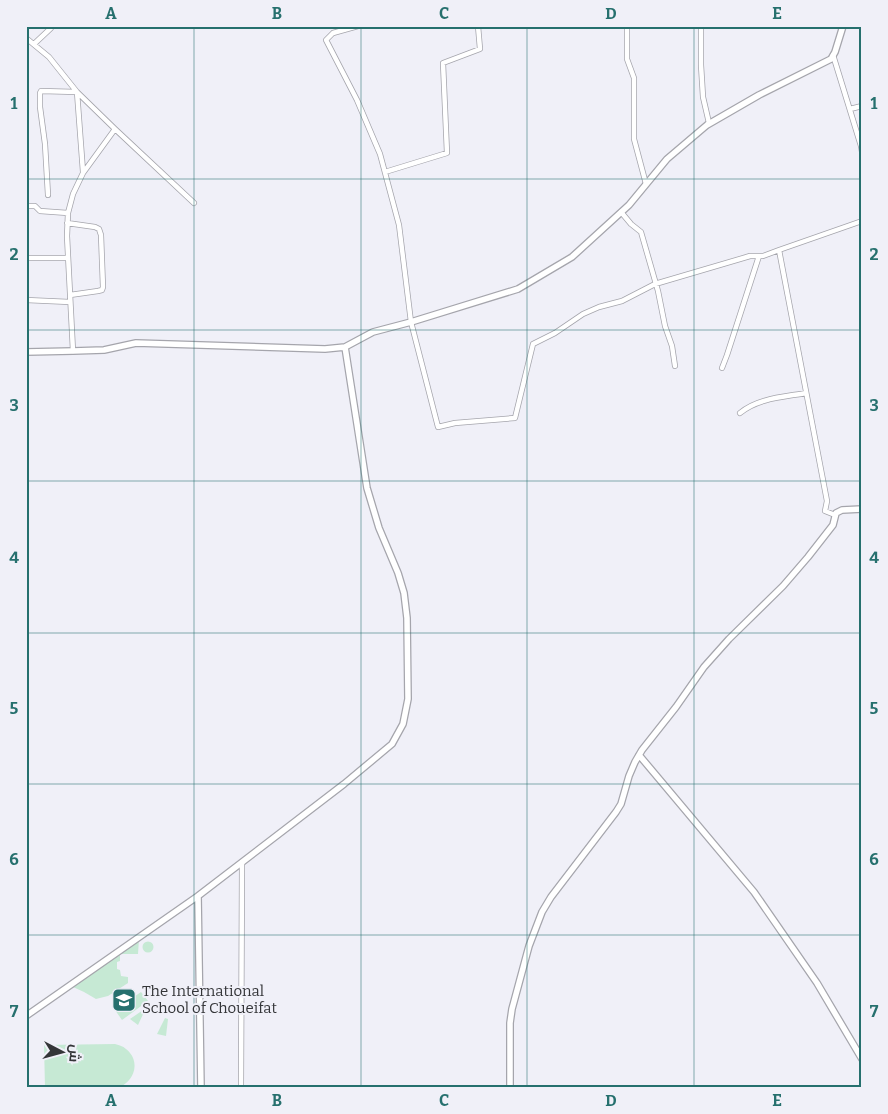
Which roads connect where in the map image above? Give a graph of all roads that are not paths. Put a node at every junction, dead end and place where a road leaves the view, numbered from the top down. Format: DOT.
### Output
graph roads {
  1 [pos="51,26"];
  2 [pos="358,26"];
  3 [pos="478,26"];
  4 [pos="628,26"];
  5 [pos="701,26"];
  6 [pos="843,26"];
  7 [pos="26,38"];
  8 [pos="34,44"];
  9 [pos="833,56"];
  10 [pos="77,92"];
  11 [pos="862,106"];
  12 [pos="850,109"];
  13 [pos="709,124"];
  14 [pos="115,129"];
  15 [pos="861,146"];
  16 [pos="862,152"];
  17 [pos="83,172"];
  18 [pos="384,172"];
  19 [pos="646,184"];
  20 [pos="48,195"];
  21 [pos="194,202"];
  22 [pos="26,206"];
  23 [pos="621,212"];
  24 [pos="68,213"];
  25 [pos="862,221"];
  26 [pos="67,223"];
  27 [pos="779,250"];
  28 [pos="759,256"];
  29 [pos="26,258"];
  30 [pos="68,258"];
  31 [pos="655,284"];
  32 [pos="70,295"];
  33 [pos="26,300"];
  34 [pos="70,302"];
  35 [pos="411,322"];
  36 [pos="345,347"];
  37 [pos="26,352"];
  38 [pos="73,352"];
  39 [pos="674,366"];
  40 [pos="722,368"];
  41 [pos="806,393"];
  42 [pos="740,413"];
  43 [pos="862,509"];
  44 [pos="835,515"];
  45 [pos="639,755"];
  46 [pos="242,862"];
  47 [pos="198,896"];
  48 [pos="26,1016"];
  49 [pos="862,1059"];
  50 [pos="201,1088"];
  51 [pos="241,1088"];
  52 [pos="510,1088"];
  1 -- 8 [label="street"];
  2 -- 18 [label="street"];
  3 -- 18 [label="street"];
  4 -- 19 [label="street"];
  5 -- 13 [label="street"];
  6 -- 9 [label="street"];
  7 -- 8 [label="street"];
  8 -- 10 [label="street"];
  9 -- 12 [label="street"];
  9 -- 13 [label="street"];
  10 -- 14 [label="street"];
  10 -- 17 [label="street"];
  10 -- 20 [label="street"];
  11 -- 12 [label="street"];
  12 -- 15 [label="street"];
  13 -- 19 [label="street"];
  14 -- 17 [label="street"];
  14 -- 21 [label="street"];
  15 -- 16 [label="street"];
  17 -- 24 [label="street"];
  18 -- 35 [label="street"];
  19 -- 23 [label="street"];
  22 -- 24 [label="street"];
  23 -- 31 [label="street"];
  23 -- 35 [label="street"];
  24 -- 26 [label="street"];
  25 -- 27 [label="street"];
  26 -- 30 [label="street"];
  26 -- 32 [label="street"];
  27 -- 28 [label="street"];
  27 -- 41 [label="street"];
  28 -- 31 [label="street"];
  28 -- 40 [label="street"];
  29 -- 30 [label="street"];
  30 -- 32 [label="street"];
  31 -- 35 [label="street"];
  31 -- 39 [label="street"];
  32 -- 34 [label="street"];
  33 -- 34 [label="street"];
  34 -- 38 [label="street"];
  35 -- 36 [label="street"];
  36 -- 38 [label="street"];
  36 -- 46 [label="street"];
  37 -- 38 [label="street"];
  41 -- 42 [label="street"];
  41 -- 44 [label="street"];
  43 -- 44 [label="street"];
  44 -- 45 [label="street"];
  45 -- 49 [label="street"];
  45 -- 52 [label="street"];
  46 -- 47 [label="street"];
  46 -- 51 [label="street"];
  47 -- 48 [label="street"];
  47 -- 50 [label="street"];
}
